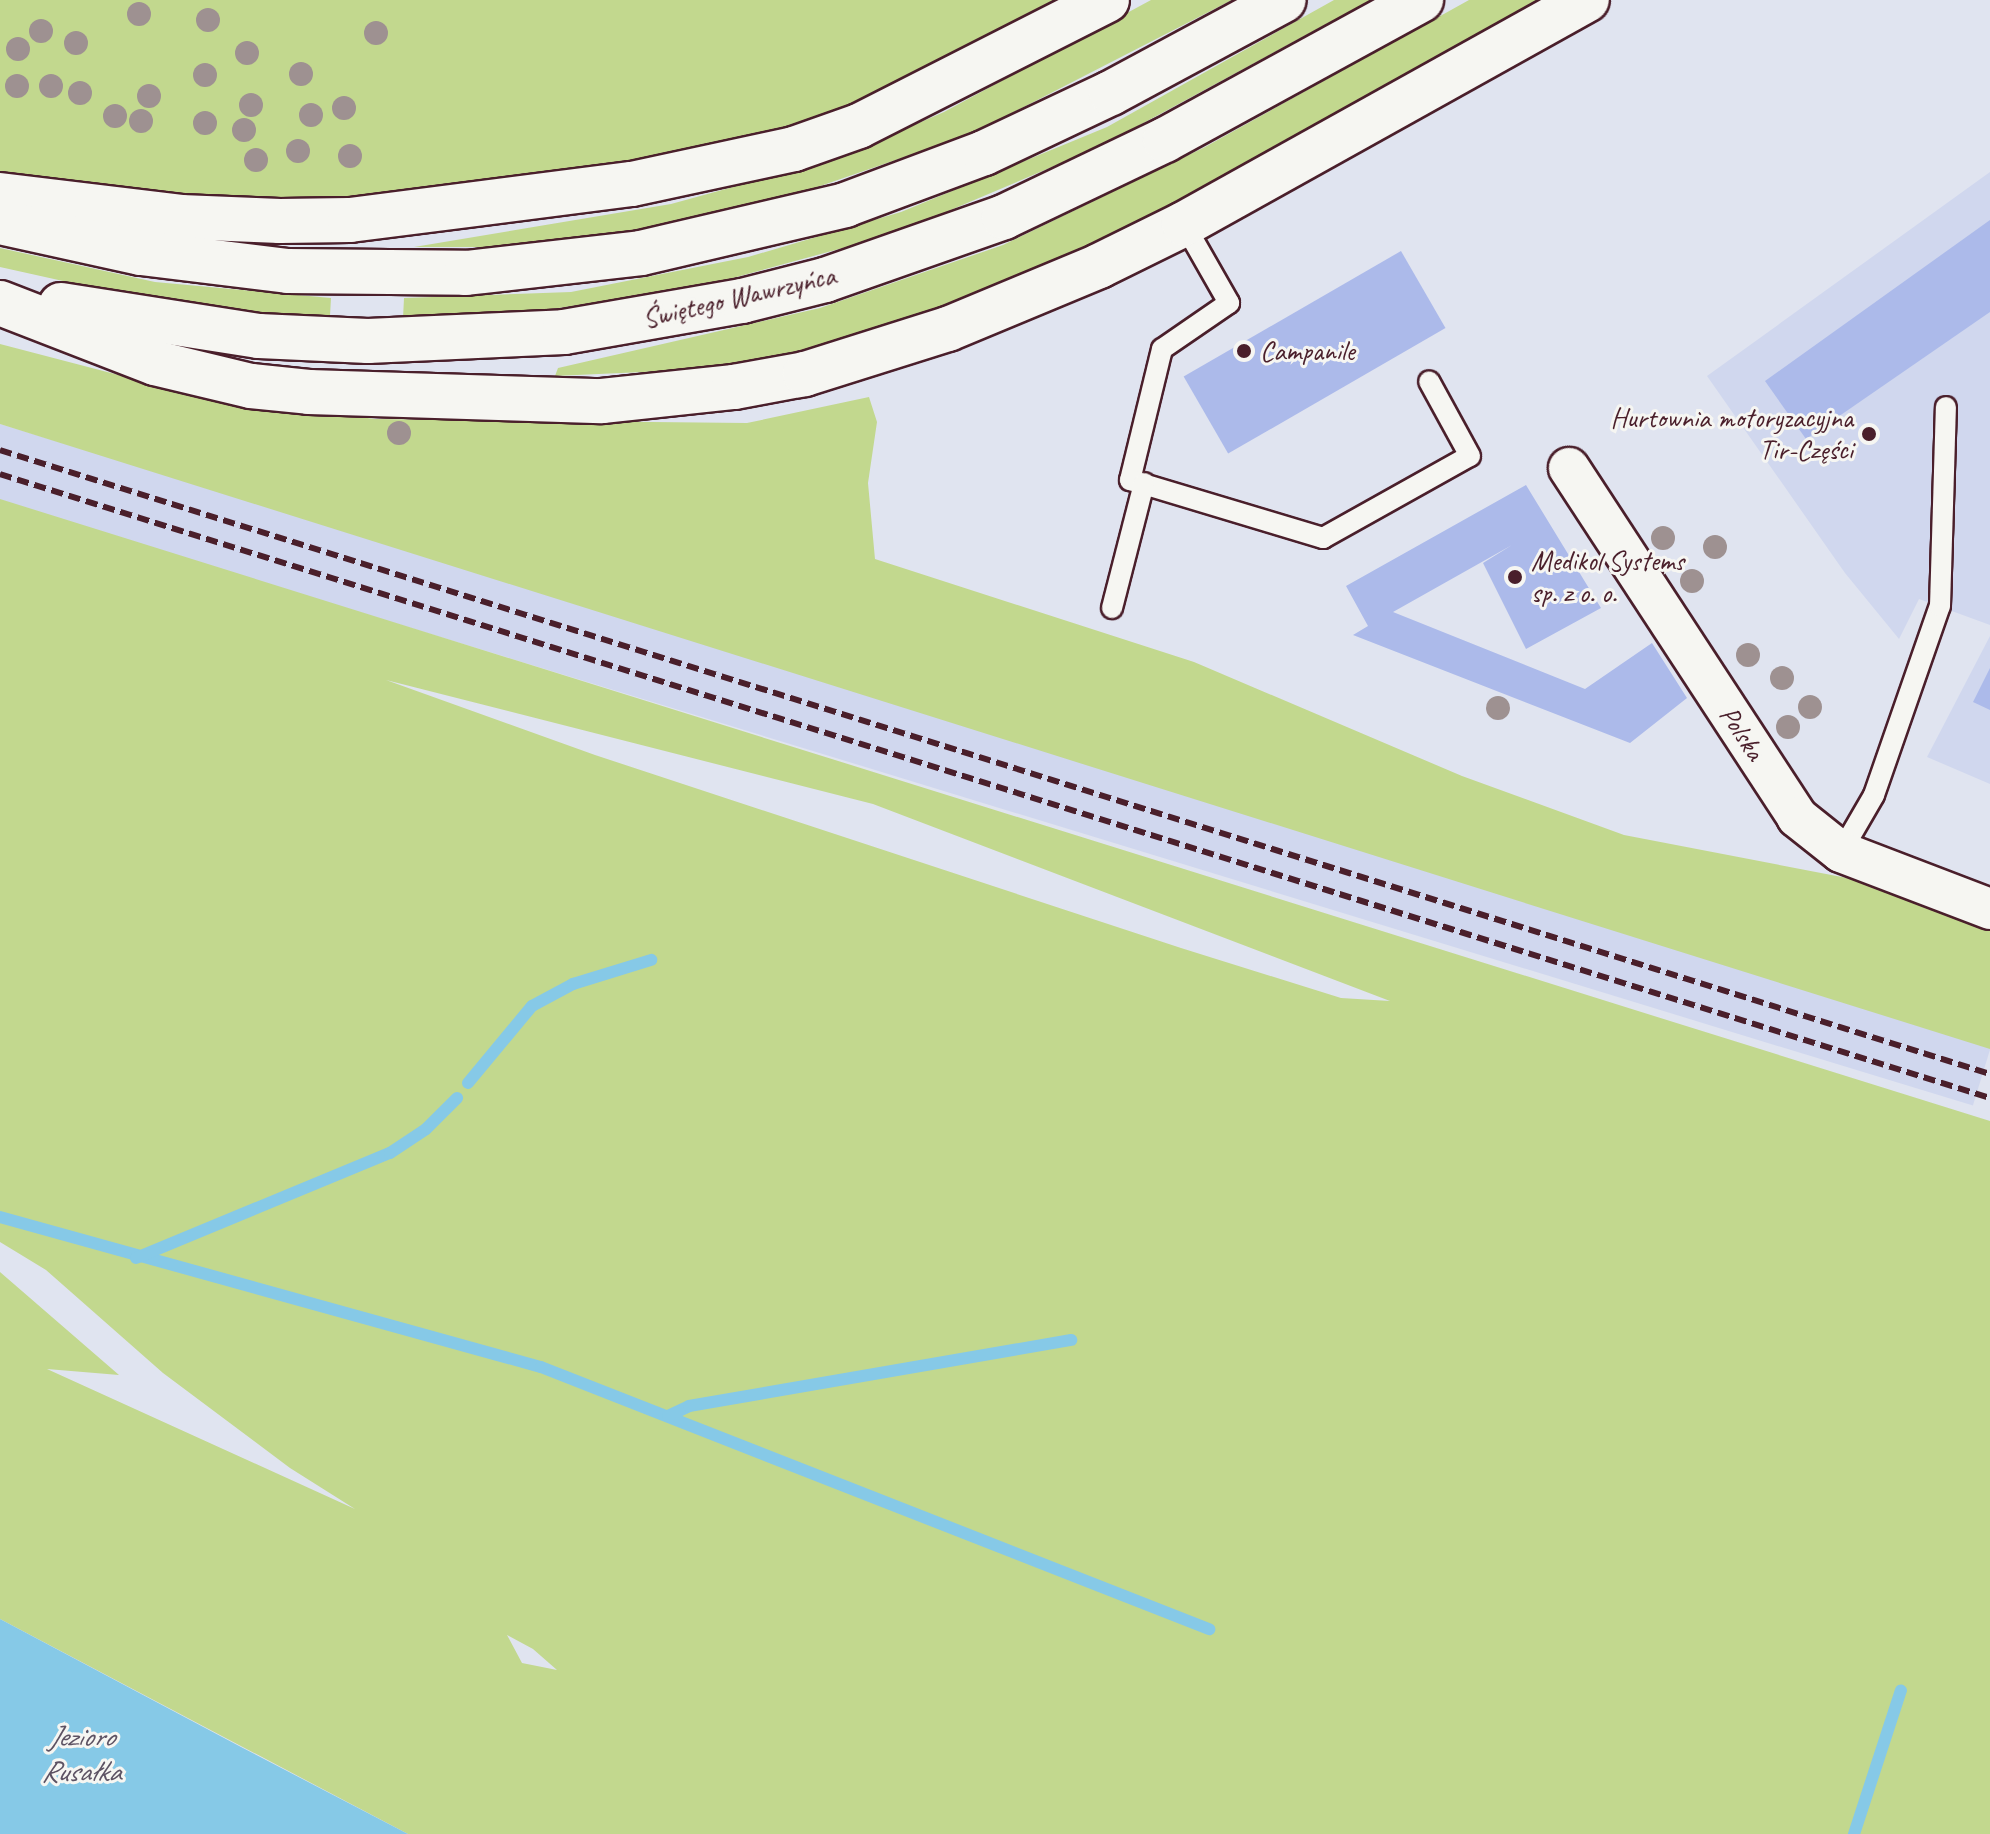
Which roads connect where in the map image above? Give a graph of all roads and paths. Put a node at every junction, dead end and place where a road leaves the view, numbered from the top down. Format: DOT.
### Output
graph roads {
  1 [pos="1107,0"];
  2 [pos="1284,0"];
  3 [pos="1421,0"];
  4 [pos="1587,0"];
  5 [pos="0,195"];
  6 [pos="0,222"];
  7 [pos="1184,224"];
  8 [pos="0,291"];
  9 [pos="0,303"];
  10 [pos="1429,381"];
  11 [pos="1946,407"];
  12 [pos="1569,468"];
  13 [pos="1144,483"];
  14 [pos="1112,608"];
  15 [pos="1841,852"];
  16 [pos="1990,909"];
  1 -- 5 [label="main road"];
  2 -- 6 [label="main road"];
  3 -- 8 [label="main road, Świętego Wawrzyńca"];
  4 -- 7 [label="main road"];
  7 -- 9 [label="main road"];
  7 -- 13 [label="lane"];
  10 -- 13 [label="lane"];
  11 -- 15 [label="lane"];
  12 -- 15 [label="street, Polska"];
  13 -- 14 [label="lane"];
  15 -- 16 [label="street, Polska"];
}
